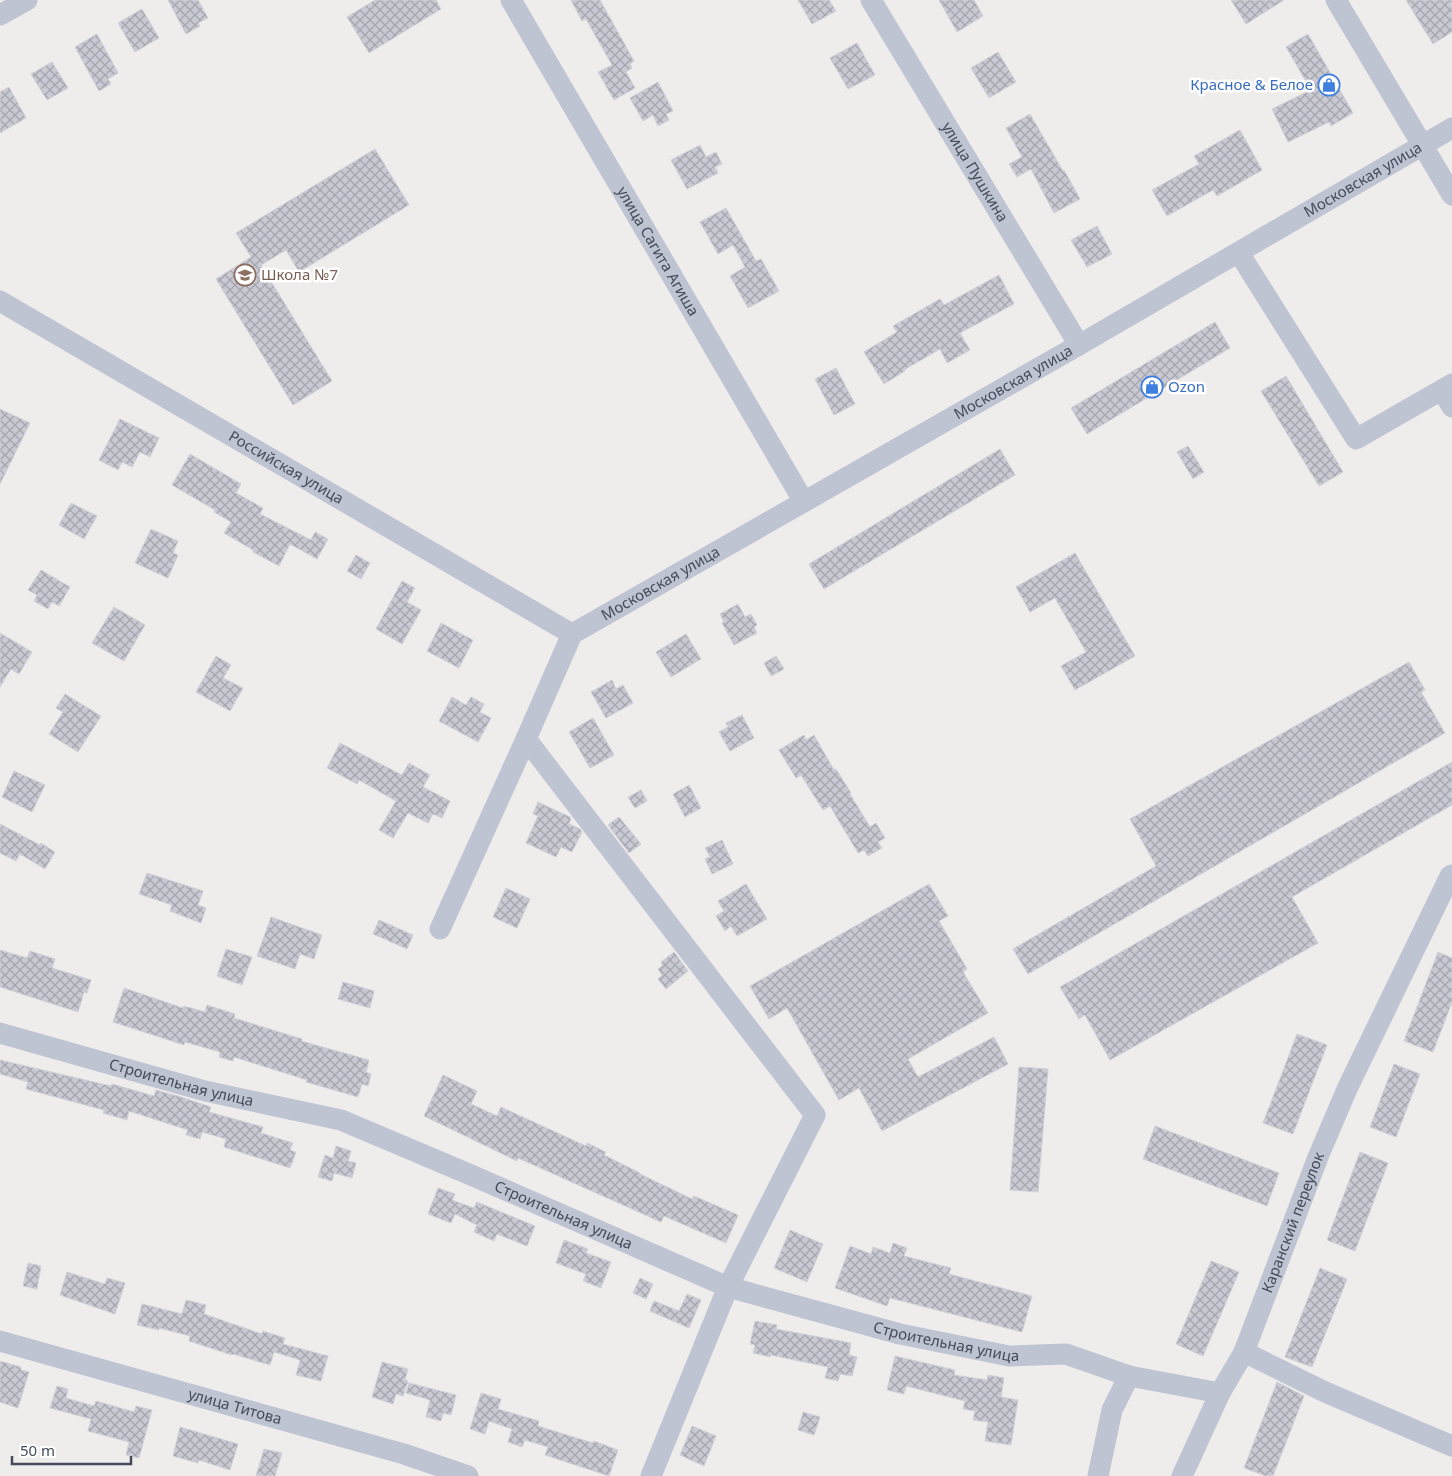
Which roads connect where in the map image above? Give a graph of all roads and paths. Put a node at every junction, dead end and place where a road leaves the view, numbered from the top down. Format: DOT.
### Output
graph roads {
  1 [pos="27,0"];
  2 [pos="511,0"];
  3 [pos="871,0"];
  4 [pos="1336,0"];
  5 [pos="0,16"];
  6 [pos="1452,128"];
  7 [pos="1423,146"];
  8 [pos="1452,195"];
  9 [pos="1239,253"];
  10 [pos="0,301"];
  11 [pos="1079,346"];
  12 [pos="1449,394"];
  13 [pos="804,502"];
  14 [pos="572,634"];
  15 [pos="526,739"];
  16 [pos="1452,875"];
  17 [pos="440,929"];
  18 [pos="0,1033"];
  19 [pos="728,1287"];
  20 [pos="0,1341"];
  21 [pos="1244,1352"];
  22 [pos="1129,1376"];
  23 [pos="1220,1393"];
  24 [pos="1452,1446"];
  25 [pos="468,1476"];
  26 [pos="651,1476"];
  27 [pos="1098,1476"];
  28 [pos="1182,1476"];
  1 -- 5 [label="street"];
  2 -- 13 [label="street, улица Сагита Агиша"];
  3 -- 11 [label="street, улица Пушкина"];
  4 -- 7 [label="street"];
  6 -- 7 [label="street, Московская улица"];
  7 -- 8 [label="street"];
  7 -- 9 [label="street, Московская улица"];
  9 -- 11 [label="street, Московская улица"];
  9 -- 12 [label="street"];
  10 -- 14 [label="street, Российская улица"];
  11 -- 13 [label="street, Московская улица"];
  13 -- 14 [label="street, Московская улица"];
  14 -- 15 [label="street"];
  15 -- 17 [label="street"];
  15 -- 19 [label="street"];
  16 -- 21 [label="street, Каранский переулок"];
  18 -- 19 [label="street, Строительная улица"];
  19 -- 22 [label="street, Строительная улица"];
  19 -- 26 [label="street"];
  20 -- 25 [label="street, улица Титова"];
  21 -- 23 [label="street, Каранский переулок"];
  21 -- 24 [label="street"];
  22 -- 23 [label="street"];
  22 -- 27 [label="street"];
  23 -- 28 [label="street, Каранский переулок"];
}
